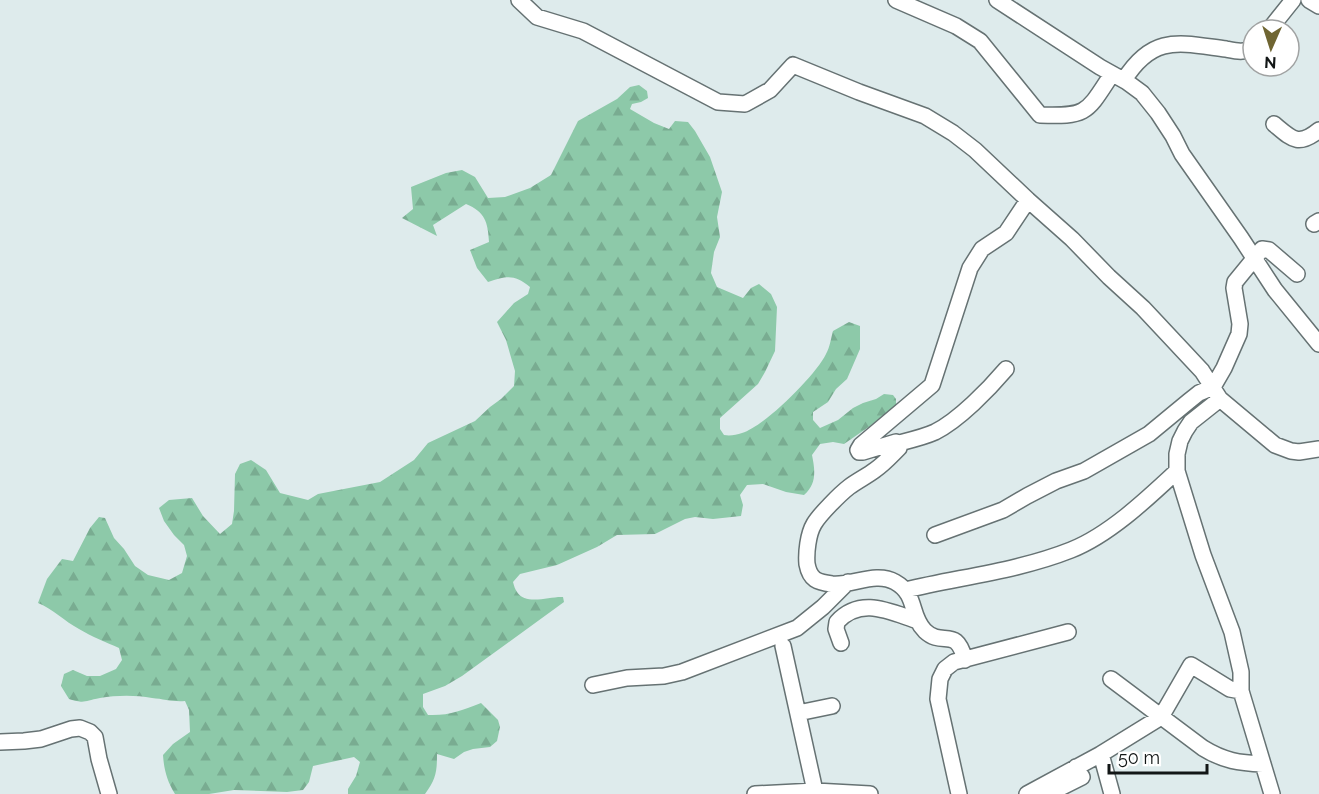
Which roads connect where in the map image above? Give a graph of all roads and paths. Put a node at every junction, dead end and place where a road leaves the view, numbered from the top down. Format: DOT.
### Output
graph roads {
  1 [pos="519,0"];
  2 [pos="896,0"];
  3 [pos="997,0"];
  4 [pos="1293,0"];
  5 [pos="1309,0"];
  6 [pos="1319,6"];
  7 [pos="1279,18"];
  8 [pos="1241,52"];
  9 [pos="1118,77"];
  10 [pos="1274,124"];
  11 [pos="1319,130"];
  12 [pos="1028,200"];
  13 [pos="1254,259"];
  14 [pos="1298,274"];
  15 [pos="1319,344"];
  16 [pos="1006,369"];
  17 [pos="1216,393"];
  18 [pos="899,443"];
  19 [pos="1319,449"];
  20 [pos="1177,471"];
  21 [pos="935,535"];
  22 [pos="848,582"];
  23 [pos="906,590"];
  24 [pos="918,621"];
  25 [pos="1068,632"];
  26 [pos="841,643"];
  27 [pos="783,646"];
  28 [pos="964,660"];
  29 [pos="1112,679"];
  30 [pos="593,685"];
  31 [pos="1241,692"];
  32 [pos="832,706"];
  33 [pos="798,713"];
  34 [pos="1161,717"];
  35 [pos="0,742"];
  36 [pos="1101,754"];
  37 [pos="1263,764"];
  38 [pos="1076,767"];
  39 [pos="815,791"];
  40 [pos="109,794"];
  41 [pos="755,794"];
  42 [pos="870,794"];
  43 [pos="959,794"];
  44 [pos="1026,794"];
  45 [pos="1048,794"];
  46 [pos="1112,794"];
  47 [pos="1272,794"];
  1 -- 12 [label="street"];
  2 -- 9 [label="street"];
  3 -- 9 [label="street"];
  4 -- 7 [label="street"];
  5 -- 6 [label="street"];
  8 -- 9 [label="street"];
  9 -- 13 [label="street"];
  10 -- 11 [label="street"];
  12 -- 17 [label="street"];
  12 -- 18 [label="street"];
  13 -- 14 [label="street"];
  13 -- 15 [label="street"];
  13 -- 17 [label="street"];
  16 -- 18 [label="street"];
  17 -- 19 [label="street"];
  17 -- 20 [label="street"];
  17 -- 21 [label="street"];
  18 -- 22 [label="street"];
  20 -- 23 [label="street"];
  20 -- 31 [label="street"];
  22 -- 23 [label="street"];
  22 -- 30 [label="street"];
  23 -- 24 [label="street"];
  24 -- 26 [label="street"];
  24 -- 28 [label="street"];
  25 -- 28 [label="street"];
  27 -- 33 [label="street"];
  28 -- 43 [label="street"];
  29 -- 34 [label="street"];
  31 -- 34 [label="street"];
  31 -- 37 [label="street"];
  32 -- 33 [label="street"];
  33 -- 39 [label="street"];
  34 -- 36 [label="street"];
  34 -- 37 [label="street"];
  35 -- 40 [label="street"];
  36 -- 38 [label="street"];
  36 -- 46 [label="street"];
  37 -- 47 [label="street"];
  38 -- 44 [label="street"];
  38 -- 45 [label="street"];
  39 -- 41 [label="street"];
  39 -- 42 [label="street"];
}
